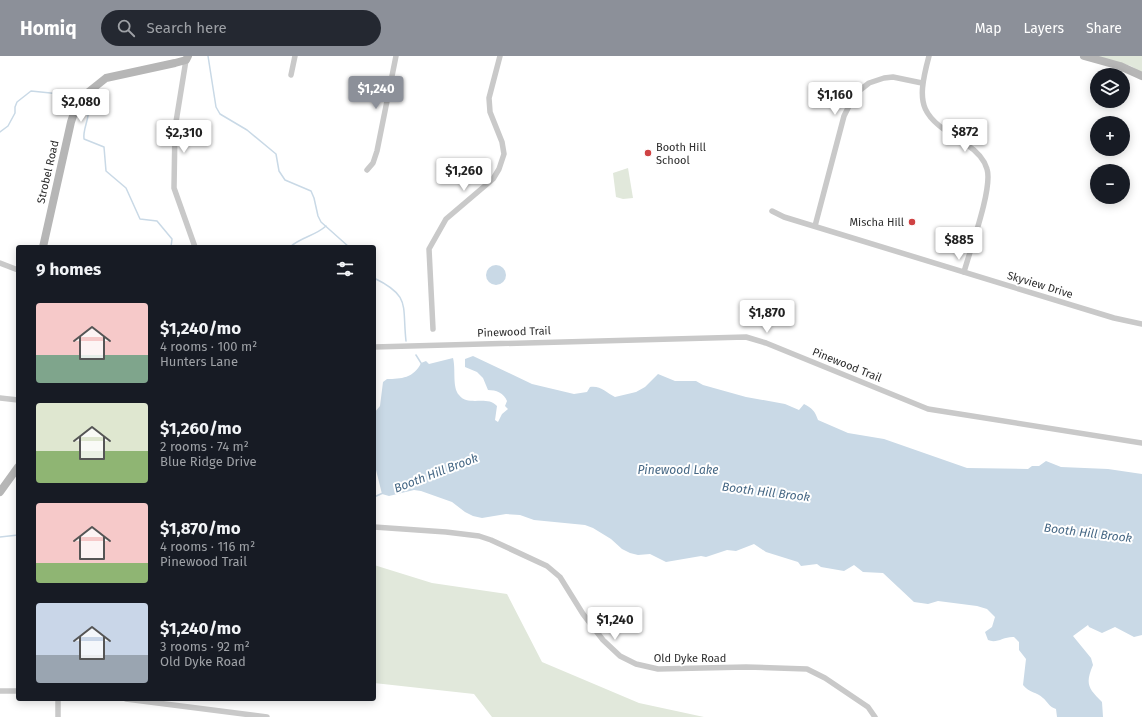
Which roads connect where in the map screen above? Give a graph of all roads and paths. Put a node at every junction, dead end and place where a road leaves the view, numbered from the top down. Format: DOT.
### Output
graph roads {
  1 [pos="295,56"];
  2 [pos="396,56"];
  3 [pos="500,56"];
  4 [pos="929,56"];
  5 [pos="1084,56"];
  6 [pos="187,58"];
  7 [pos="292,75"];
  8 [pos="1142,76"];
  9 [pos="922,83"];
  10 [pos="366,170"];
  11 [pos="772,211"];
  12 [pos="815,226"];
  13 [pos="43,245"];
  14 [pos="194,245"];
  15 [pos="0,263"];
  16 [pos="16,269"];
  17 [pos="964,272"];
  18 [pos="1142,324"];
  19 [pos="433,329"];
  20 [pos="376,347"];
  21 [pos="0,398"];
  22 [pos="16,400"];
  23 [pos="1142,442"];
  24 [pos="16,470"];
  25 [pos="0,492"];
  26 [pos="376,527"];
  27 [pos="0,691"];
  28 [pos="16,691"];
  29 [pos="58,701"];
  30 [pos="142,701"];
  31 [pos="58,717"];
  32 [pos="268,717"];
  33 [pos="875,717"];
  1 -- 7 [label="street"];
  2 -- 10 [label="street"];
  3 -- 19 [label="street"];
  4 -- 9 [label="street"];
  5 -- 8 [label="street"];
  6 -- 13 [label="street, Strobel Road"];
  6 -- 14 [label="street"];
  9 -- 12 [label="street"];
  9 -- 17 [label="street"];
  11 -- 12 [label="street, Skyview Drive"];
  12 -- 17 [label="street, Skyview Drive"];
  15 -- 16 [label="street"];
  17 -- 18 [label="street, Skyview Drive"];
  20 -- 23 [label="street, Pinewood Trail"];
  21 -- 22 [label="street"];
  24 -- 25 [label="street"];
  26 -- 33 [label="street, Old Dyke Road"];
  27 -- 28 [label="street"];
  29 -- 31 [label="street"];
  30 -- 32 [label="street"];
}
